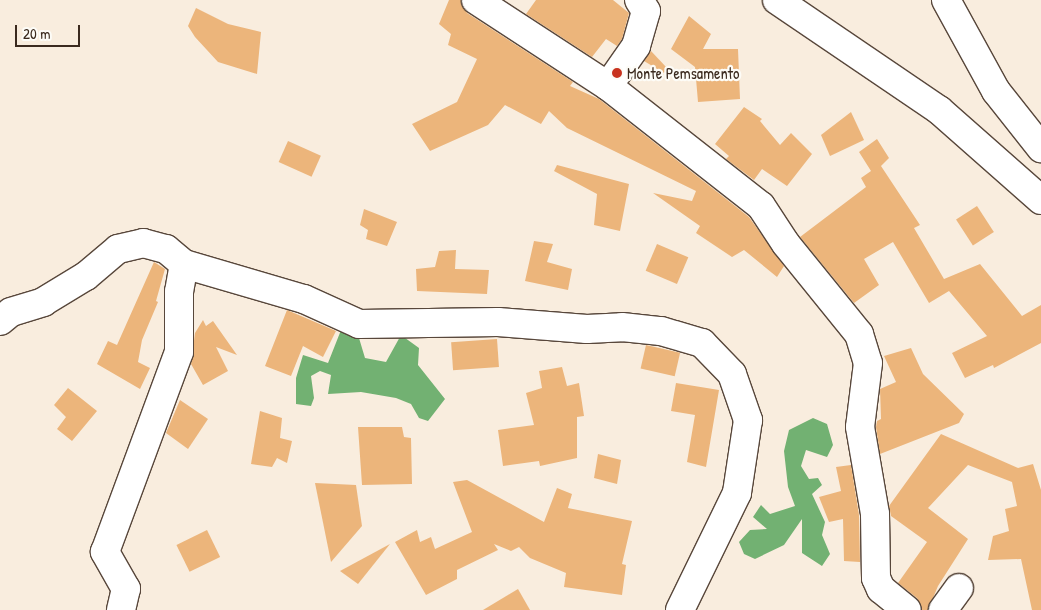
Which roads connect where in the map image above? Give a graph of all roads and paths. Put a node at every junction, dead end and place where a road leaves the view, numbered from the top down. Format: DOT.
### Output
graph roads {
  1 [pos="476,0"];
  2 [pos="639,0"];
  3 [pos="777,0"];
  4 [pos="946,0"];
  5 [pos="608,86"];
  6 [pos="1041,148"];
  7 [pos="1041,200"];
  8 [pos="184,264"];
  9 [pos="0,321"];
  10 [pos="959,588"];
  11 [pos="121,610"];
  12 [pos="680,610"];
  13 [pos="907,610"];
  14 [pos="943,610"];
  1 -- 5 [label="street"];
  2 -- 5 [label="street"];
  3 -- 7 [label="street"];
  4 -- 6 [label="street"];
  5 -- 13 [label="street"];
  8 -- 9 [label="street"];
  8 -- 11 [label="street"];
  8 -- 12 [label="street"];
  10 -- 14 [label="street"];
}
